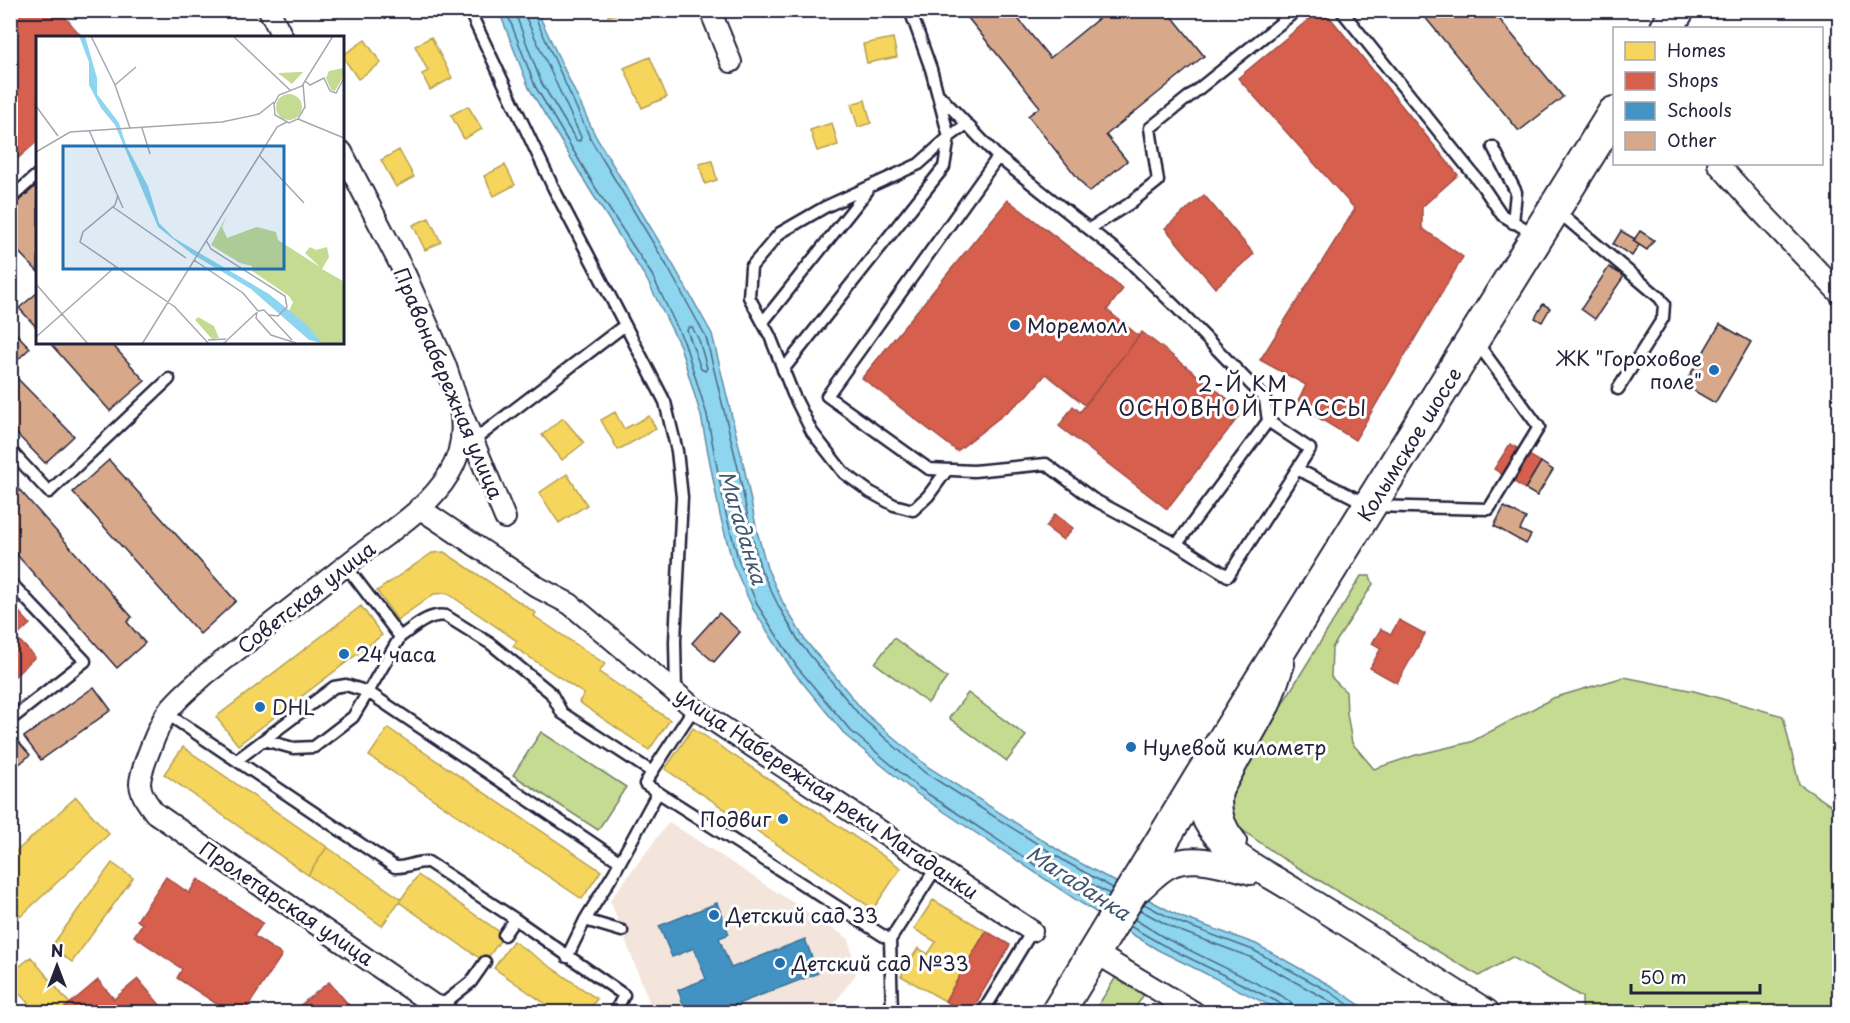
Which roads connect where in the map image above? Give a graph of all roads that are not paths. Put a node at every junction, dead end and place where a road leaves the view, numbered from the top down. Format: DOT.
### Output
graph roads {
  1 [pos="269,10"];
  2 [pos="469,10"];
  3 [pos="710,10"];
  4 [pos="910,10"];
  5 [pos="1297,10"];
  6 [pos="1341,10"];
  7 [pos="1678,10"];
  8 [pos="1667,27"];
  9 [pos="282,36"];
  10 [pos="731,62"];
  11 [pos="939,95"];
  12 [pos="1613,115"];
  13 [pos="967,124"];
  14 [pos="949,137"];
  15 [pos="1493,147"];
  16 [pos="344,156"];
  17 [pos="998,157"];
  18 [pos="1719,165"];
  19 [pos="36,176"];
  20 [pos="870,188"];
  21 [pos="10,199"];
  22 [pos="1555,210"];
  23 [pos="1525,229"];
  24 [pos="1089,230"];
  25 [pos="1839,294"];
  26 [pos="763,322"];
  27 [pos="625,325"];
  28 [pos="1474,338"];
  29 [pos="783,370"];
  30 [pos="169,379"];
  31 [pos="1618,389"];
  32 [pos="460,409"];
  33 [pos="1268,420"];
  34 [pos="473,441"];
  35 [pos="10,450"];
  36 [pos="1297,469"];
  37 [pos="947,470"];
  38 [pos="1371,506"];
  39 [pos="419,508"];
  40 [pos="505,518"];
  41 [pos="1177,544"];
  42 [pos="346,566"];
  43 [pos="10,582"];
  44 [pos="1296,624"];
  45 [pos="400,637"];
  46 [pos="368,692"];
  47 [pos="676,693"];
  48 [pos="694,708"];
  49 [pos="166,713"];
  50 [pos="10,720"];
  51 [pos="264,740"];
  52 [pos="237,760"];
  53 [pos="652,772"];
  54 [pos="1202,775"];
  55 [pos="140,784"];
  56 [pos="658,792"];
  57 [pos="619,861"];
  58 [pos="1155,867"];
  59 [pos="936,868"];
  60 [pos="1276,879"];
  61 [pos="514,919"];
  62 [pos="585,920"];
  63 [pos="622,931"];
  64 [pos="1032,931"];
  65 [pos="504,935"];
  66 [pos="890,940"];
  67 [pos="1097,947"];
  68 [pos="567,957"];
  69 [pos="485,962"];
  70 [pos="438,1011"];
  71 [pos="615,1012"];
  72 [pos="892,1012"];
  73 [pos="983,1012"];
  74 [pos="1058,1012"];
  75 [pos="1194,1012"];
  76 [pos="1487,1012"];
  1 -- 9 [label="street"];
  2 -- 27 [label="lane"];
  3 -- 10 [label="street"];
  4 -- 11 [label="lane"];
  5 -- 24 [label="lane"];
  6 -- 23 [label="lane"];
  7 -- 8 [label="main road"];
  11 -- 13 [label="lane"];
  11 -- 14 [label="lane"];
  12 -- 22 [label="main road, Колымское шоссе"];
  13 -- 14 [label="lane"];
  13 -- 17 [label="lane"];
  14 -- 20 [label="lane"];
  14 -- 29 [label="lane"];
  15 -- 23 [label="lane"];
  16 -- 32 [label="street, Правонабережная улица"];
  17 -- 24 [label="lane"];
  17 -- 37 [label="lane"];
  18 -- 25 [label="street"];
  19 -- 21 [label="lane"];
  20 -- 26 [label="lane"];
  20 -- 26 [label="lane"];
  22 -- 23 [label="main road, Колымское шоссе"];
  22 -- 31 [label="lane"];
  23 -- 28 [label="main road, Колымское шоссе"];
  24 -- 33 [label="lane"];
  26 -- 29 [label="lane"];
  27 -- 34 [label="lane"];
  27 -- 47 [label="lane"];
  28 -- 38 [label="main road, Колымское шоссе"];
  28 -- 38 [label="lane"];
  29 -- 37 [label="lane"];
  30 -- 35 [label="lane"];
  32 -- 34 [label="street, Правонабережная улица"];
  32 -- 39 [label="street, Советская улица"];
  33 -- 36 [label="lane"];
  33 -- 41 [label="lane"];
  34 -- 40 [label="street, Правонабережная улица"];
  36 -- 38 [label="lane"];
  36 -- 41 [label="lane"];
  37 -- 41 [label="lane"];
  38 -- 44 [label="main road, Колымское шоссе"];
  39 -- 42 [label="street, Советская улица"];
  39 -- 47 [label="street, улица Набережная реки Магаданки"];
  42 -- 45 [label="lane"];
  42 -- 49 [label="street, Советская улица"];
  43 -- 50 [label="lane"];
  44 -- 54 [label="main road, Колымское шоссе"];
  44 -- 60 [label="street"];
  45 -- 46 [label="lane"];
  45 -- 53 [label="lane"];
  46 -- 51 [label="lane"];
  46 -- 51 [label="lane"];
  46 -- 57 [label="lane"];
  47 -- 48 [label="street, улица Набережная реки Магаданки"];
  48 -- 53 [label="lane"];
  48 -- 59 [label="street, улица Набережная реки Магаданки"];
  49 -- 52 [label="lane"];
  49 -- 55 [label="street, Советская улица"];
  51 -- 52 [label="lane"];
  52 -- 61 [label="lane"];
  53 -- 56 [label="lane"];
  54 -- 58 [label="main road, Колымское шоссе"];
  54 -- 60 [label="street"];
  55 -- 70 [label="street, Пролетарская улица"];
  56 -- 57 [label="lane"];
  56 -- 66 [label="lane"];
  57 -- 62 [label="lane"];
  58 -- 60 [label="street"];
  58 -- 67 [label="main road, Колымское шоссе"];
  59 -- 64 [label="street, улица Набережная реки Магаданки"];
  59 -- 66 [label="lane"];
  60 -- 76 [label="street"];
  61 -- 65 [label="lane"];
  61 -- 68 [label="lane"];
  62 -- 63 [label="lane"];
  62 -- 68 [label="lane"];
  64 -- 73 [label="lane"];
  66 -- 72 [label="lane"];
  67 -- 74 [label="main road, Колымское шоссе"];
  67 -- 75 [label="street"];
  68 -- 71 [label="lane"];
  69 -- 70 [label="lane"];
}
